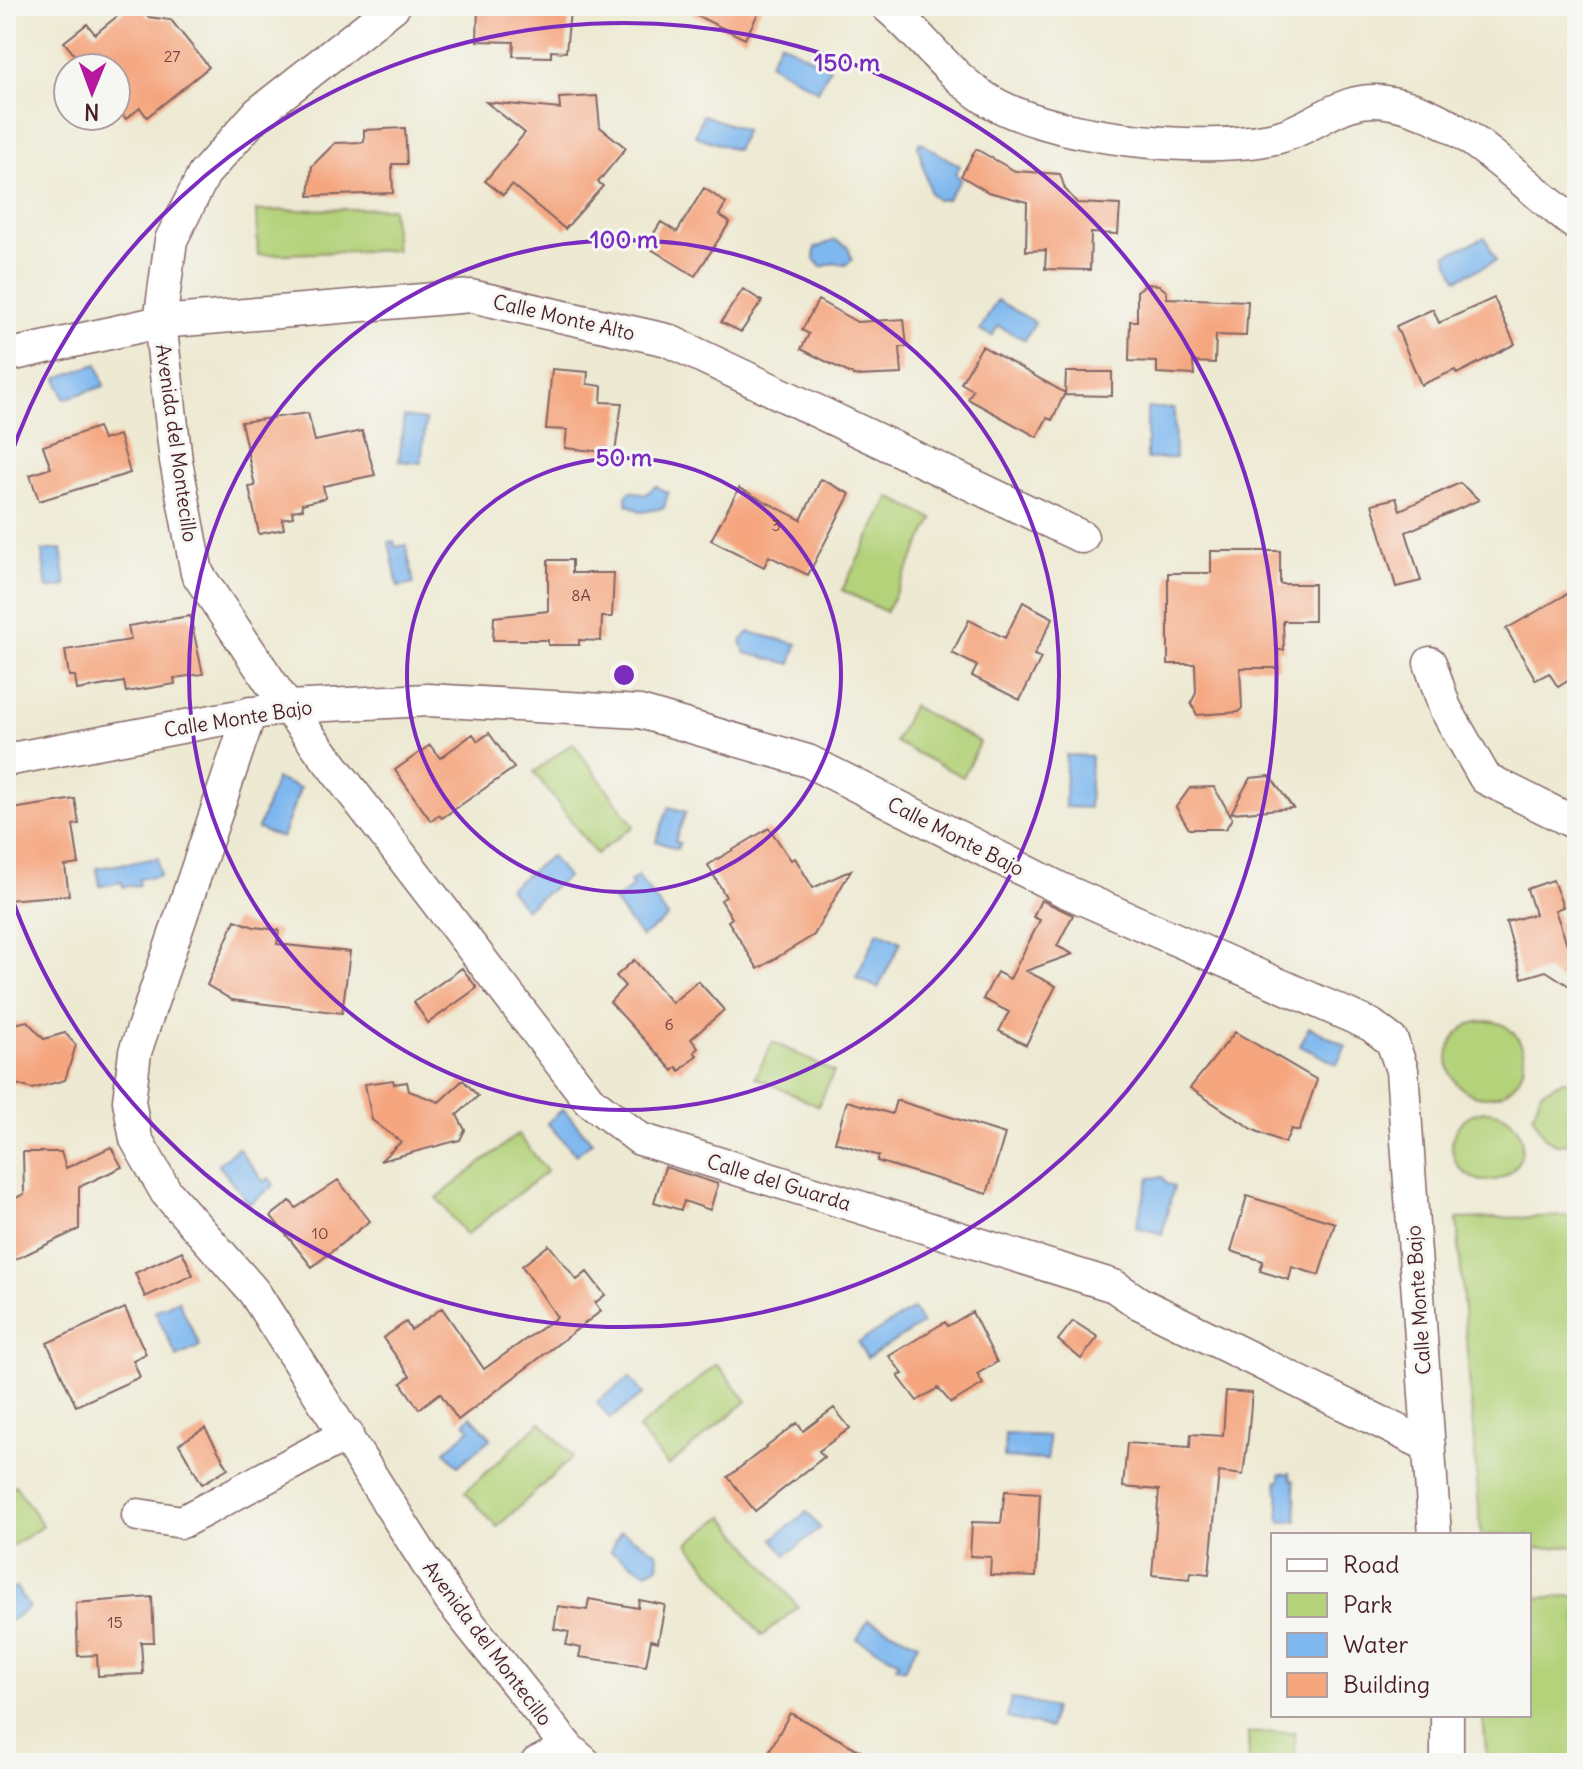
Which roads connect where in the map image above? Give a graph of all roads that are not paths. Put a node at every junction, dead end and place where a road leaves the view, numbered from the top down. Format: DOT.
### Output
graph roads {
  1 [pos="394,6"];
  2 [pos="887,6"];
  3 [pos="1577,225"];
  4 [pos="160,322"];
  5 [pos="6,356"];
  6 [pos="1082,537"];
  7 [pos="1430,663"];
  8 [pos="287,707"];
  9 [pos="250,713"];
  10 [pos="6,760"];
  11 [pos="1577,824"];
  12 [pos="347,1434"];
  13 [pos="1429,1446"];
  14 [pos="138,1515"];
  15 [pos="1435,1533"];
  16 [pos="1447,1717"];
  17 [pos="576,1756"];
  18 [pos="537,1763"];
  19 [pos="1447,1763"];
  1 -- 4 [label="street, Avenida del Montecillo"];
  2 -- 3 [label="street"];
  4 -- 5 [label="street, Calle Monte Alto"];
  4 -- 6 [label="street, Calle Monte Alto"];
  4 -- 8 [label="street, Avenida del Montecillo"];
  7 -- 11 [label="street"];
  8 -- 9 [label="street, Calle Monte Bajo"];
  8 -- 13 [label="street, Calle del Guarda"];
  8 -- 13 [label="street, Calle Monte Bajo"];
  9 -- 10 [label="street, Calle Monte Bajo"];
  9 -- 12 [label="street, Avenida del Montecillo"];
  12 -- 14 [label="street"];
  12 -- 17 [label="street, Avenida del Montecillo"];
  13 -- 15 [label="street, Calle Monte Bajo"];
  16 -- 19 [label="street"];
  17 -- 18 [label="street"];
}
